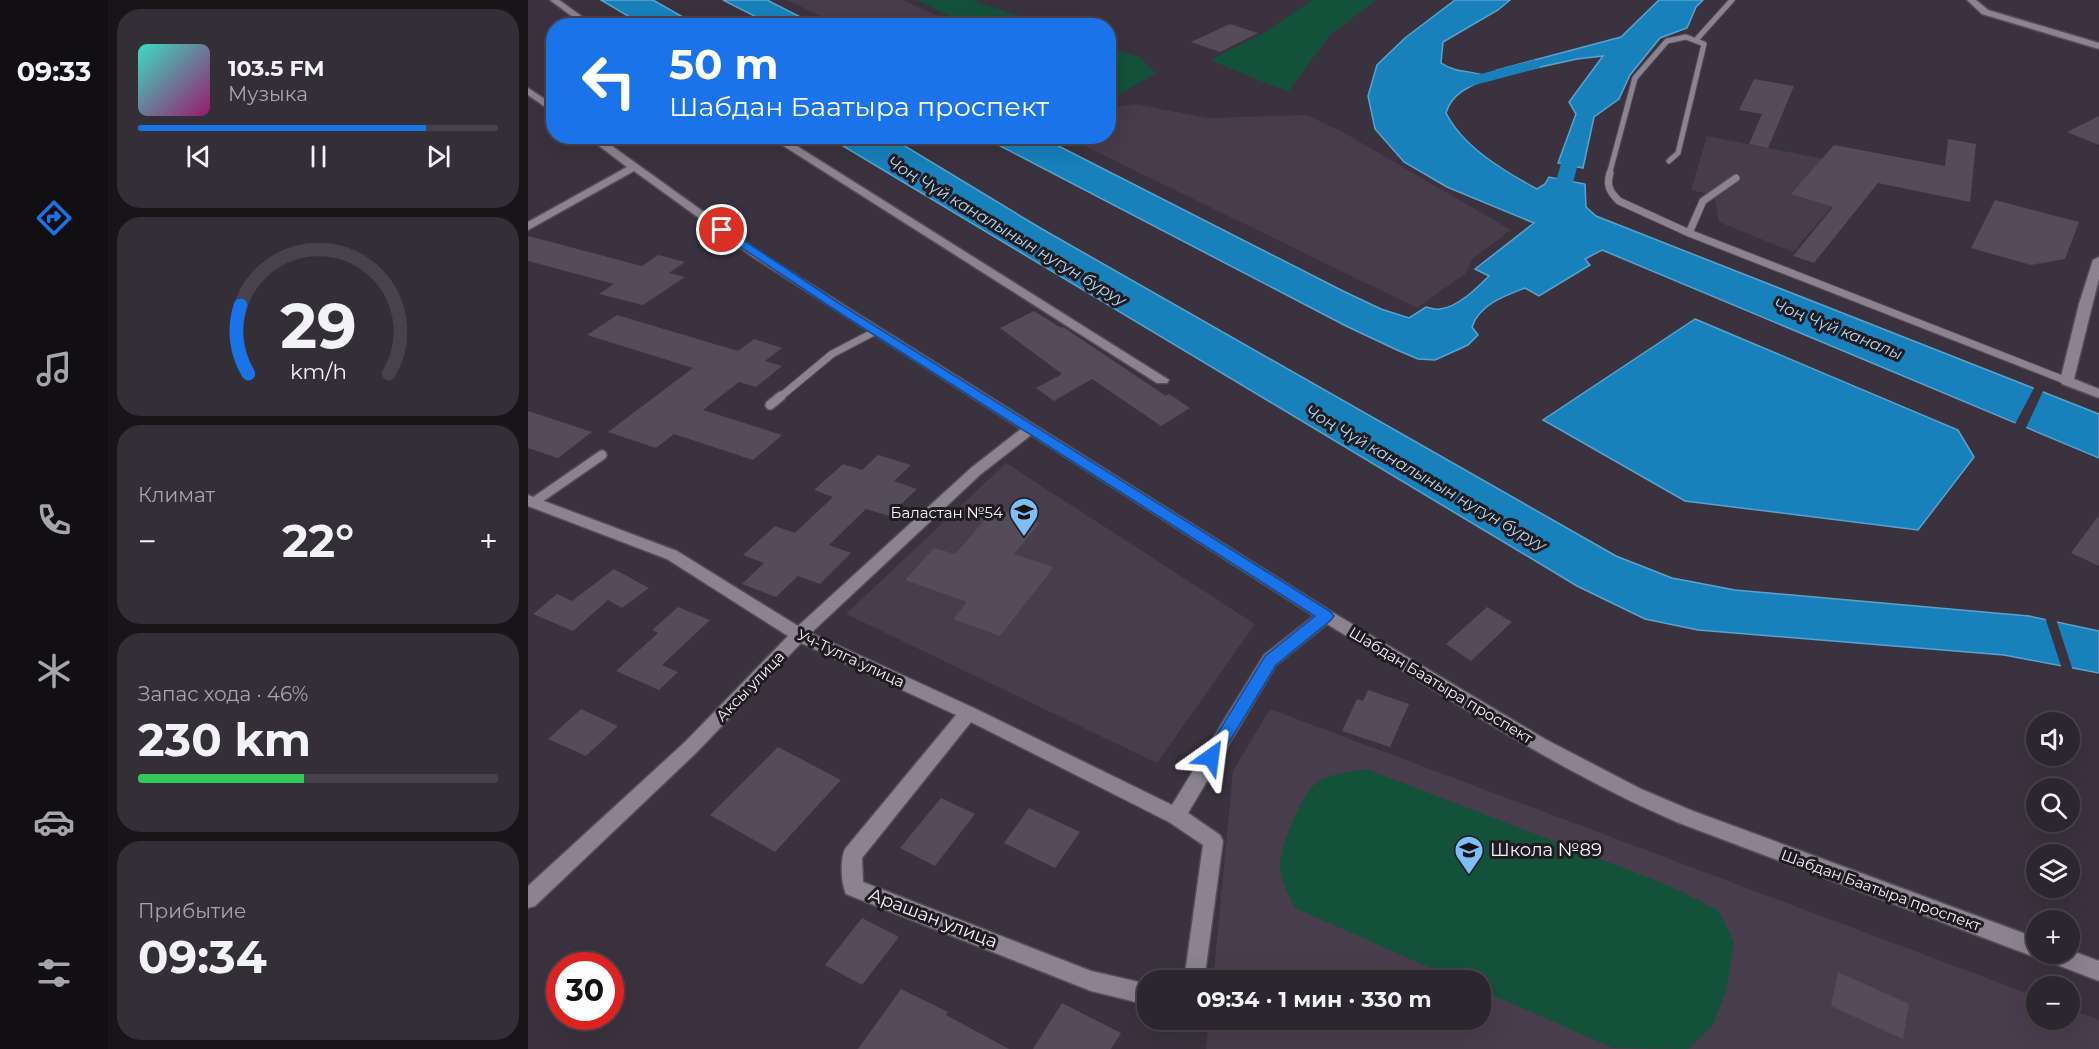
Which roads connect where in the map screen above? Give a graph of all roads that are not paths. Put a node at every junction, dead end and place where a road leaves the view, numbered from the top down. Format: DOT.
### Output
graph roads {
  1 [pos="554,0"];
  2 [pos="1732,0"];
  3 [pos="1971,0"];
  4 [pos="580,18"];
  5 [pos="1696,40"];
  6 [pos="2099,46"];
  7 [pos="528,92"];
  8 [pos="546,104"];
  9 [pos="602,144"];
  10 [pos="786,144"];
  11 [pos="1669,160"];
  12 [pos="634,167"];
  13 [pos="1736,178"];
  14 [pos="528,227"];
  15 [pos="1689,233"];
  16 [pos="2099,260"];
  17 [pos="2085,304"];
  18 [pos="2099,309"];
  19 [pos="876,331"];
  20 [pos="1162,380"];
  21 [pos="2067,381"];
  22 [pos="2099,394"];
  23 [pos="770,405"];
  24 [pos="1030,429"];
  25 [pos="602,454"];
  26 [pos="531,501"];
  27 [pos="1326,616"];
  28 [pos="800,635"];
  29 [pos="968,713"];
  30 [pos="1176,816"];
  31 [pos="528,899"];
  32 [pos="2026,944"];
  33 [pos="2080,964"];
  34 [pos="1195,970"];
  35 [pos="2099,971"];
  36 [pos="1137,992"];
  1 -- 4 [label="street"];
  2 -- 5 [label="lane"];
  3 -- 6 [label="street"];
  5 -- 11 [label="lane"];
  5 -- 15 [label="lane"];
  7 -- 8 [label="street"];
  9 -- 12 [label="street, Шабдан Баатыра проспект"];
  10 -- 20 [label="street"];
  12 -- 14 [label="street"];
  12 -- 19 [label="street, Шабдан Баатыра проспект"];
  13 -- 15 [label="lane"];
  15 -- 21 [label="lane"];
  16 -- 17 [label="street"];
  17 -- 18 [label="street"];
  17 -- 21 [label="street"];
  19 -- 23 [label="lane"];
  19 -- 24 [label="street, Шабдан Баатыра проспект"];
  21 -- 22 [label="street"];
  24 -- 27 [label="street, Шабдан Баатыра проспект"];
  24 -- 28 [label="street, Аксы улица"];
  25 -- 26 [label="lane"];
  26 -- 28 [label="street, Уч-Тулга улица"];
  27 -- 30 [label="street"];
  27 -- 32 [label="street, Шабдан Баатыра проспект"];
  28 -- 29 [label="street, Уч-Тулга улица"];
  28 -- 31 [label="street, Аксы улица"];
  29 -- 30 [label="street, Уч-Тулга улица"];
  29 -- 36 [label="street, Арашан улица"];
  30 -- 34 [label="street, Уч-Тулга улица"];
  33 -- 35 [label="street"];
}
